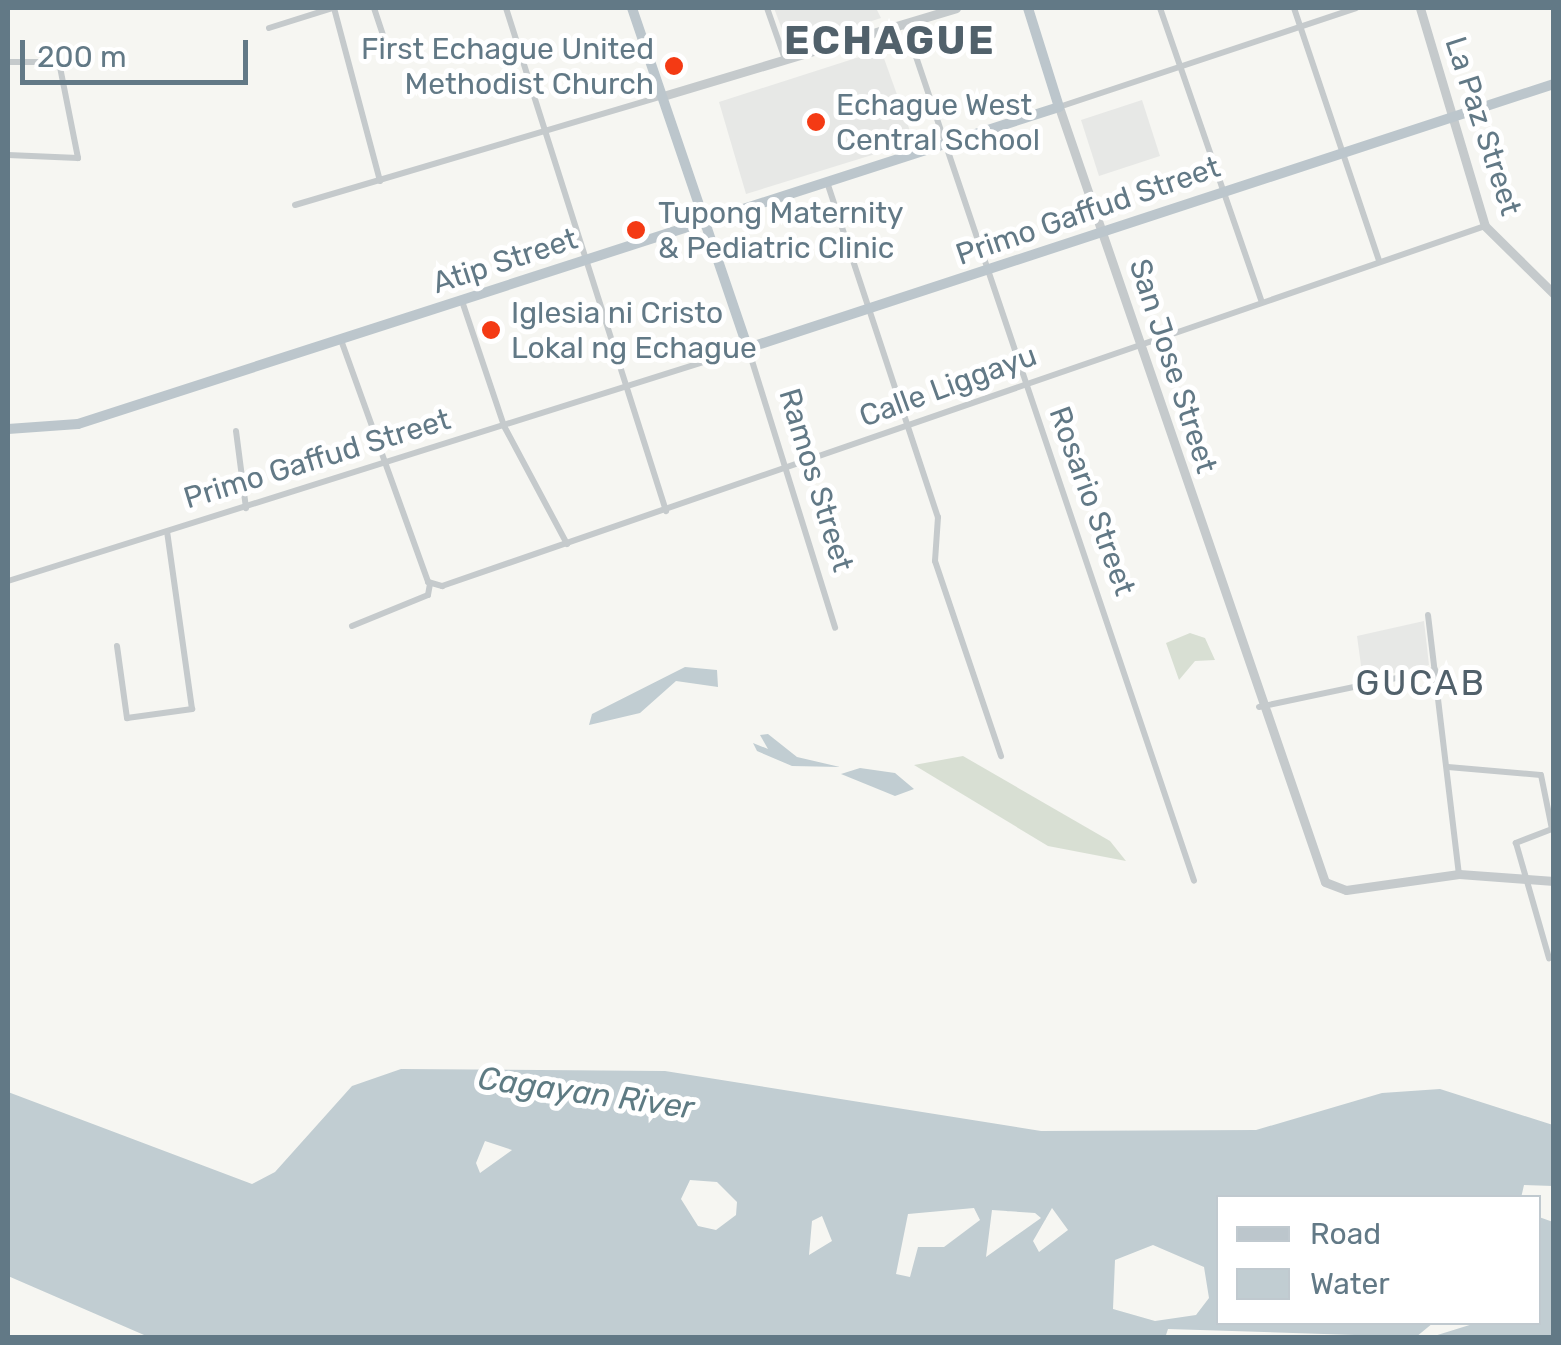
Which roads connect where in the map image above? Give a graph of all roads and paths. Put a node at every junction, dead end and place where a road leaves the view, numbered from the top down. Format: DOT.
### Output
graph roads {
  1 [pos="334,8"];
  2 [pos="374,8"];
  3 [pos="508,8"];
  4 [pos="632,8"];
  5 [pos="767,8"];
  6 [pos="956,8"];
  7 [pos="1028,8"];
  8 [pos="1160,8"];
  9 [pos="1294,8"];
  10 [pos="1356,8"];
  11 [pos="1420,8"];
  12 [pos="905,24"];
  13 [pos="1301,26"];
  14 [pos="269,28"];
  15 [pos="390,56"];
  16 [pos="785,59"];
  17 [pos="8,62"];
  18 [pos="1179,67"];
  19 [pos="1554,84"];
  20 [pos="663,96"];
  21 [pos="1059,107"];
  22 [pos="1451,116"];
  23 [pos="541,133"];
  24 [pos="944,144"];
  25 [pos="1342,152"];
  26 [pos="8,155"];
  27 [pos="380,181"];
  28 [pos="828,182"];
  29 [pos="1225,191"];
  30 [pos="295,205"];
  31 [pos="703,222"];
  32 [pos="1485,226"];
  33 [pos="1102,231"];
  34 [pos="1379,261"];
  35 [pos="581,262"];
  36 [pos="986,272"];
  37 [pos="1554,294"];
  38 [pos="1261,300"];
  39 [pos="462,301"];
  40 [pos="870,311"];
  41 [pos="341,340"];
  42 [pos="1138,340"];
  43 [pos="748,348"];
  44 [pos="1025,383"];
  45 [pos="622,389"];
  46 [pos="907,423"];
  47 [pos="504,426"];
  48 [pos="8,429"];
  49 [pos="236,431"];
  50 [pos="387,464"];
  51 [pos="788,468"];
  52 [pos="246,508"];
  53 [pos="666,511"];
  54 [pos="167,532"];
  55 [pos="567,544"];
  56 [pos="8,582"];
  57 [pos="429,583"];
  58 [pos="1428,616"];
  59 [pos="352,626"];
  60 [pos="834,628"];
  61 [pos="117,646"];
  62 [pos="1435,670"];
  63 [pos="1259,707"];
  64 [pos="1001,756"];
  65 [pos="1448,767"];
  66 [pos="1460,874"];
  67 [pos="1521,880"];
  68 [pos="1194,881"];
  69 [pos="1554,881"];
  70 [pos="1549,958"];
  1 -- 14 [label="street"];
  1 -- 27 [label="street"];
  2 -- 15 [label="street"];
  3 -- 23 [label="street"];
  4 -- 20 [label="main road, Ramos Street"];
  5 -- 16 [label="street"];
  6 -- 12 [label="street"];
  7 -- 21 [label="main road, San Jose Street"];
  8 -- 18 [label="street"];
  9 -- 13 [label="street"];
  10 -- 13 [label="street, Atip Street"];
  11 -- 22 [label="street, La Paz Street"];
  12 -- 16 [label="street"];
  12 -- 24 [label="street, Rosario Street"];
  13 -- 18 [label="street, Atip Street"];
  13 -- 25 [label="street"];
  16 -- 20 [label="street"];
  17 -- 26 [label="street"];
  18 -- 21 [label="street, Atip Street"];
  18 -- 29 [label="street"];
  19 -- 22 [label="main road, Primo Gaffud Street"];
  20 -- 23 [label="street"];
  20 -- 31 [label="main road, Ramos Street"];
  21 -- 24 [label="main road, Atip Street"];
  21 -- 33 [label="street, San Jose Street"];
  22 -- 25 [label="main road, Primo Gaffud Street"];
  22 -- 32 [label="street, La Paz Street"];
  23 -- 27 [label="street"];
  23 -- 35 [label="street"];
  24 -- 28 [label="main road, Atip Street"];
  24 -- 36 [label="street, Rosario Street"];
  25 -- 29 [label="main road, Primo Gaffud Street"];
  25 -- 34 [label="street"];
  27 -- 30 [label="street"];
  28 -- 31 [label="main road, Atip Street"];
  28 -- 40 [label="street"];
  29 -- 33 [label="main road, Primo Gaffud Street"];
  29 -- 38 [label="street"];
  31 -- 35 [label="main road, Atip Street"];
  31 -- 43 [label="main road, Ramos Street"];
  32 -- 34 [label="street, Calle Liggayu"];
  32 -- 37 [label="street, La Paz Street"];
  33 -- 36 [label="main road, Primo Gaffud Street"];
  33 -- 42 [label="street, San Jose Street"];
  34 -- 38 [label="street, Calle Liggayu"];
  35 -- 39 [label="main road, Atip Street"];
  35 -- 45 [label="street"];
  36 -- 40 [label="main road, Primo Gaffud Street"];
  36 -- 44 [label="street, Rosario Street"];
  38 -- 42 [label="street, Calle Liggayu"];
  39 -- 41 [label="main road, Atip Street"];
  39 -- 47 [label="street"];
  40 -- 43 [label="main road, Primo Gaffud Street"];
  40 -- 46 [label="street"];
  41 -- 48 [label="main road, Atip Street"];
  41 -- 50 [label="street"];
  42 -- 44 [label="street, Calle Liggayu"];
  42 -- 63 [label="street, San Jose Street"];
  43 -- 45 [label="street, Primo Gaffud Street"];
  43 -- 51 [label="street, Ramos Street"];
  44 -- 46 [label="street, Calle Liggayu"];
  44 -- 68 [label="street, Rosario Street"];
  45 -- 47 [label="street, Primo Gaffud Street"];
  45 -- 53 [label="street"];
  46 -- 51 [label="street, Calle Liggayu"];
  46 -- 64 [label="street"];
  47 -- 50 [label="street, Primo Gaffud Street"];
  47 -- 55 [label="street"];
  49 -- 52 [label="street"];
  50 -- 52 [label="street, Primo Gaffud Street"];
  50 -- 57 [label="street"];
  51 -- 53 [label="street, Calle Liggayu"];
  51 -- 60 [label="street, Ramos Street"];
  52 -- 54 [label="street, Primo Gaffud Street"];
  53 -- 55 [label="street, Calle Liggayu"];
  54 -- 56 [label="street, Primo Gaffud Street"];
  54 -- 61 [label="street"];
  55 -- 57 [label="street, Calle Liggayu"];
  57 -- 59 [label="street, Calle Liggayu"];
  58 -- 62 [label="street"];
  62 -- 63 [label="street"];
  62 -- 65 [label="street"];
  63 -- 66 [label="street, San Jose Street"];
  65 -- 66 [label="street"];
  65 -- 67 [label="street"];
  66 -- 67 [label="street"];
  67 -- 69 [label="street"];
  67 -- 70 [label="street"];
}
